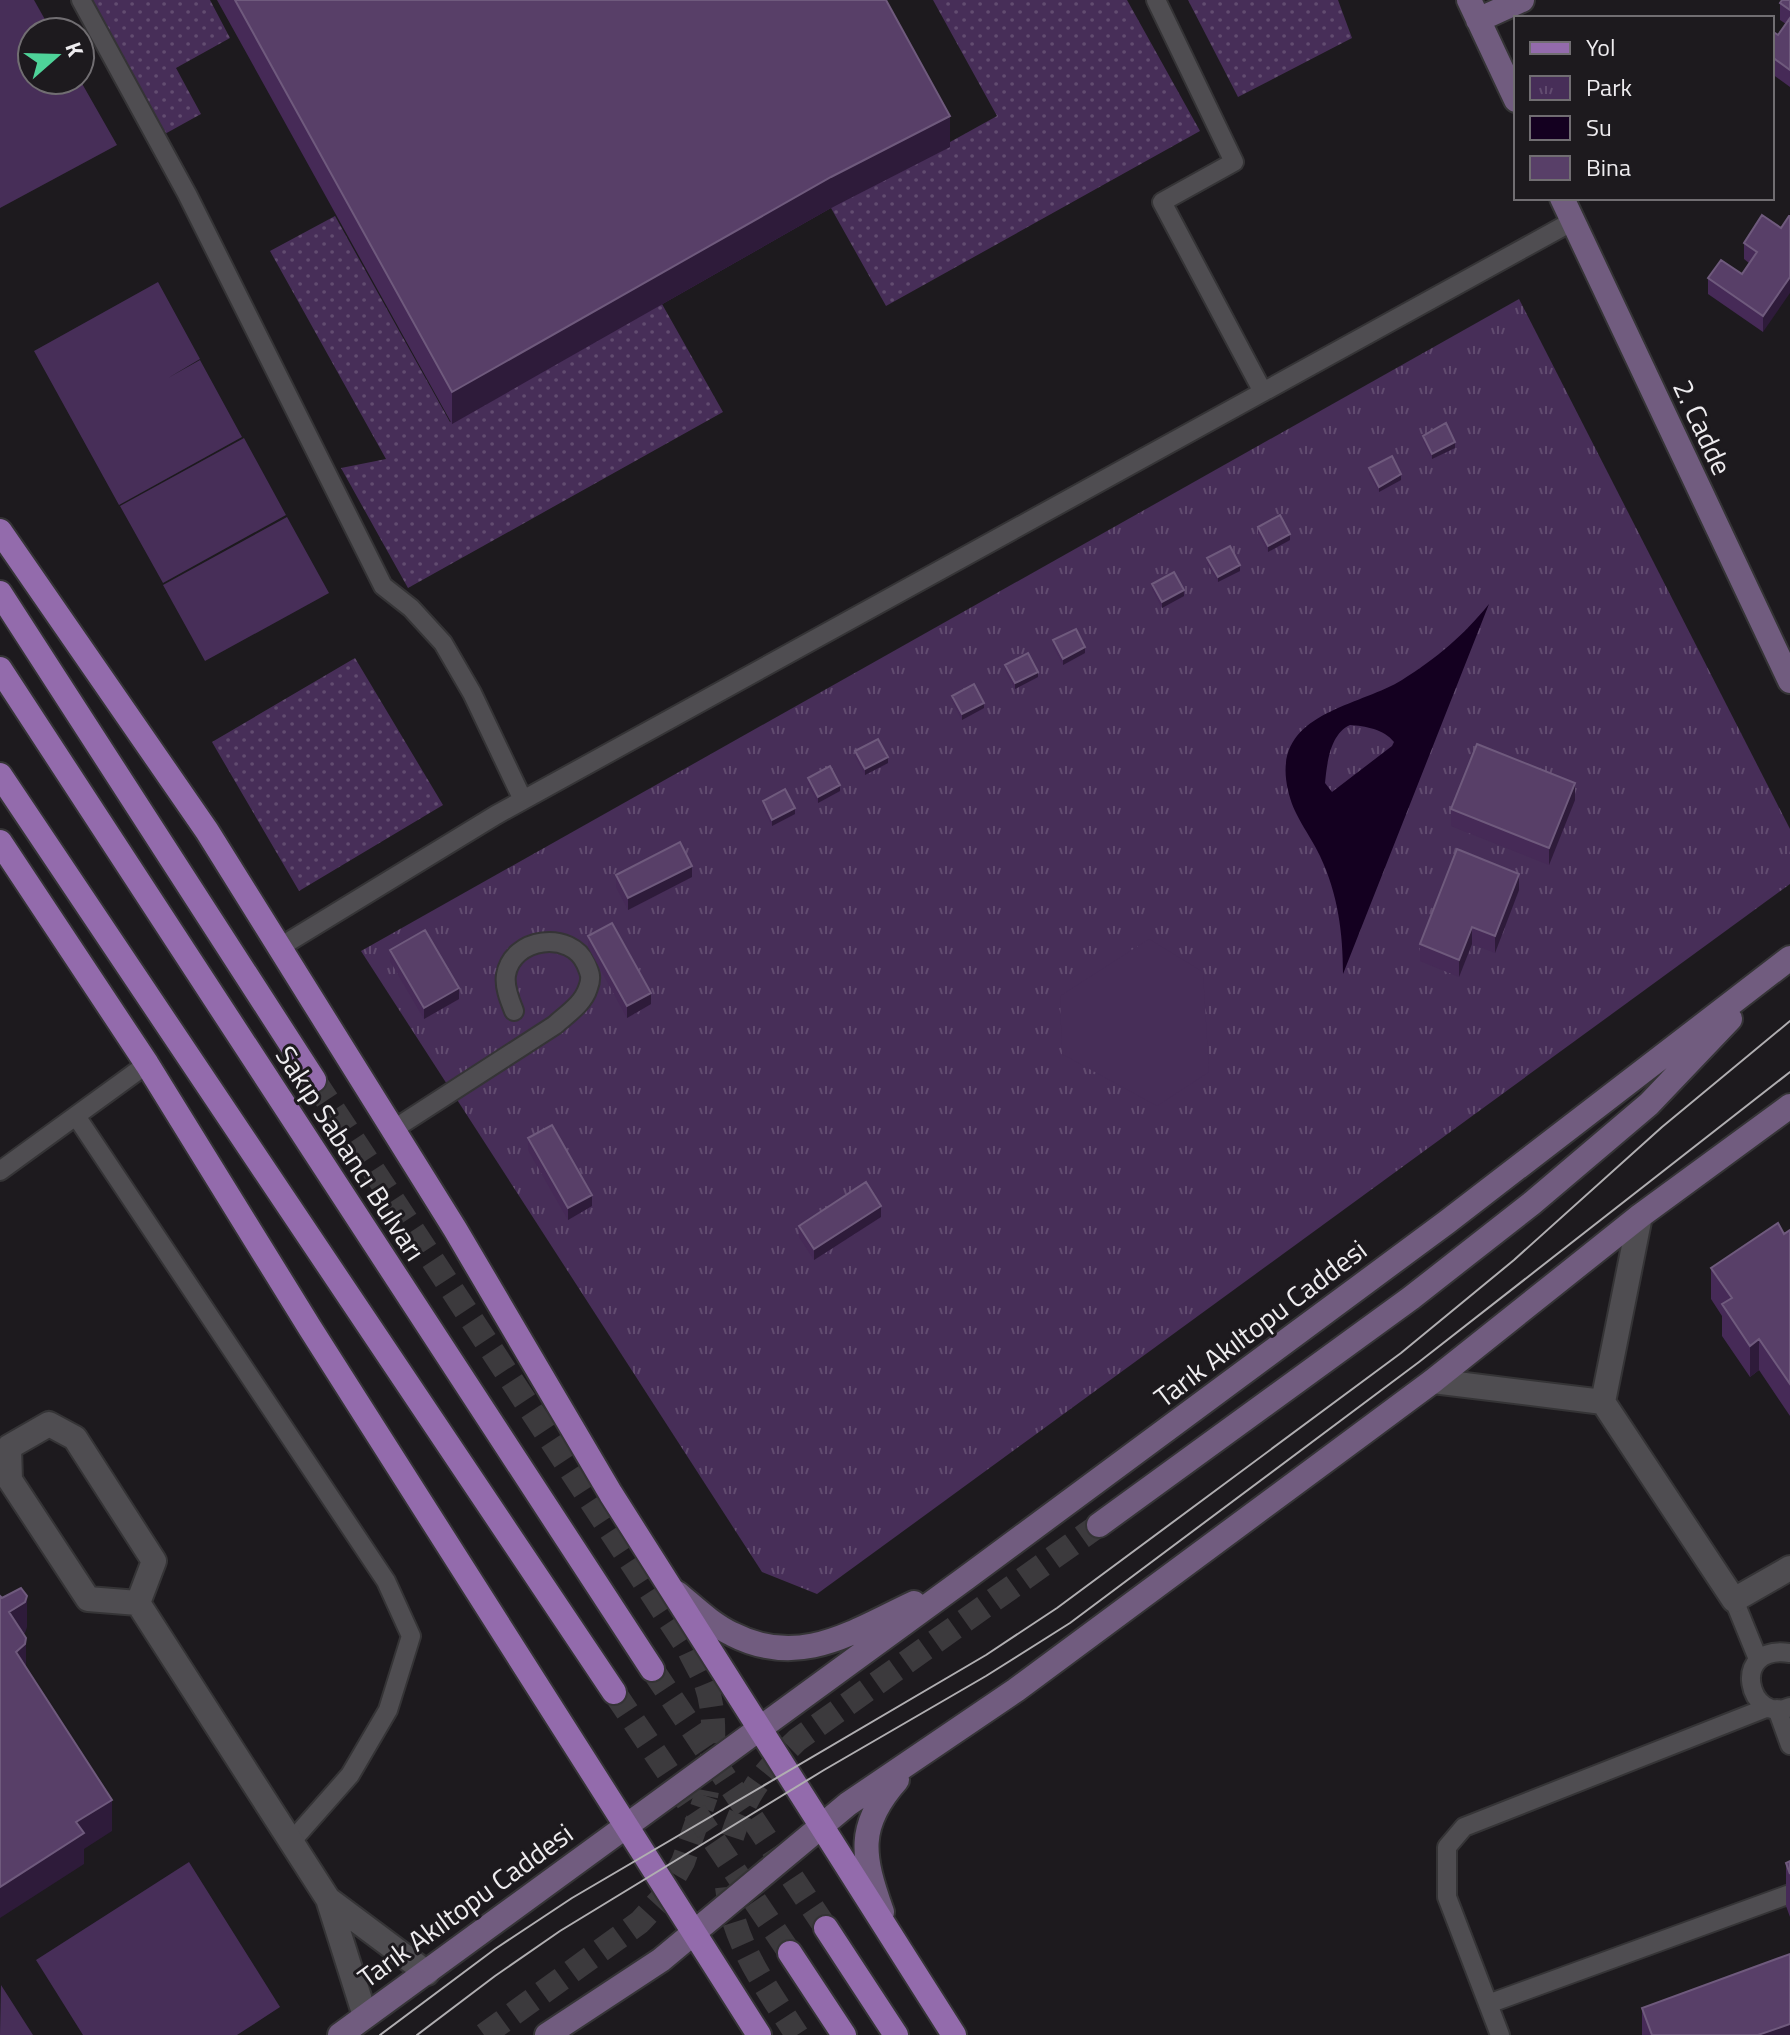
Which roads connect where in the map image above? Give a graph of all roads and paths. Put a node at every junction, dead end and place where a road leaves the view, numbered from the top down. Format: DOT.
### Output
graph roads {
  1 [pos="81,0"];
  2 [pos="1156,0"];
  3 [pos="1522,0"];
  4 [pos="1473,10"];
  5 [pos="1514,96"];
  6 [pos="1563,200"];
  7 [pos="1573,221"];
  8 [pos="1263,392"];
  9 [pos="0,531"];
  10 [pos="0,593"];
  11 [pos="0,669"];
  12 [pos="1790,681"];
  13 [pos="0,775"];
  14 [pos="523,800"];
  15 [pos="1,845"];
  16 [pos="280,947"];
  17 [pos="1789,959"];
  18 [pos="514,1011"];
  19 [pos="147,1064"];
  20 [pos="314,1080"];
  21 [pos="1790,1106"];
  22 [pos="76,1116"];
  23 [pos="394,1129"];
  24 [pos="0,1171"];
  25 [pos="1640,1216"];
  26 [pos="1433,1381"];
  27 [pos="1603,1402"];
  28 [pos="1099,1525"];
  29 [pos="1790,1568"];
  30 [pos="966,1578"];
  31 [pos="669,1586"];
  32 [pos="1734,1600"];
  33 [pos="138,1603"];
  34 [pos="1790,1653"];
  35 [pos="1758,1659"];
  36 [pos="652,1669"];
  37 [pos="614,1692"];
  38 [pos="1778,1708"];
  39 [pos="758,1728"];
  40 [pos="1790,1745"];
  41 [pos="917,1757"];
  42 [pos="627,1825"];
  43 [pos="822,1825"];
  44 [pos="291,1842"];
  45 [pos="1790,1894"];
  46 [pos="328,1899"];
  47 [pos="887,1927"];
  48 [pos="826,1928"];
  49 [pos="693,1933"];
  50 [pos="790,1953"];
  51 [pos="427,1973"];
  52 [pos="1488,2004"];
  53 [pos="365,2016"];
  54 [pos="340,2035"];
  55 [pos="547,2035"];
  56 [pos="759,2035"];
  57 [pos="844,2035"];
  58 [pos="896,2035"];
  59 [pos="954,2035"];
  60 [pos="1500,2035"];
  1 -- 14 [label="lane"];
  2 -- 8 [label="lane"];
  3 -- 4 [label="main road"];
  4 -- 5 [label="main road"];
  6 -- 7 [label="main road, 2. Cadde"];
  7 -- 8 [label="lane"];
  7 -- 12 [label="main road, 2. Cadde"];
  8 -- 14 [label="lane"];
  9 -- 16 [label="main road"];
  10 -- 20 [label="main road"];
  11 -- 36 [label="main road, Sakıp Sabancı Bulvarı"];
  13 -- 37 [label="main road"];
  14 -- 16 [label="lane"];
  15 -- 19 [label="main road"];
  16 -- 23 [label="main road"];
  17 -- 28 [label="main road"];
  17 -- 30 [label="main road, Tarık Akıltopu Caddesi"];
  18 -- 23 [label="lane"];
  19 -- 22 [label="lane"];
  19 -- 42 [label="main road"];
  21 -- 25 [label="main road"];
  22 -- 24 [label="lane"];
  22 -- 44 [label="lane"];
  23 -- 31 [label="main road"];
  25 -- 26 [label="main road"];
  25 -- 27 [label="street"];
  26 -- 27 [label="street"];
  26 -- 41 [label="main road"];
  27 -- 32 [label="street"];
  29 -- 32 [label="street"];
  30 -- 31 [label="main road"];
  30 -- 39 [label="main road, Tarık Akıltopu Caddesi"];
  31 -- 39 [label="main road"];
  32 -- 35 [label="lane"];
  33 -- 33 [label="street"];
  33 -- 44 [label="street"];
  34 -- 35 [label="lane"];
  35 -- 38 [label="lane"];
  38 -- 40 [label="lane"];
  38 -- 52 [label="lane"];
  39 -- 42 [label="main road, Tarık Akıltopu Caddesi"];
  39 -- 43 [label="main road"];
  41 -- 43 [label="main road"];
  41 -- 47 [label="main road"];
  42 -- 49 [label="main road"];
  42 -- 51 [label="main road, Tarık Akıltopu Caddesi"];
  43 -- 47 [label="main road"];
  43 -- 49 [label="main road"];
  44 -- 46 [label="street"];
  45 -- 52 [label="lane"];
  46 -- 51 [label="street"];
  46 -- 53 [label="street"];
  47 -- 59 [label="main road"];
  48 -- 58 [label="main road"];
  49 -- 55 [label="main road"];
  49 -- 56 [label="main road"];
  50 -- 57 [label="main road"];
  51 -- 53 [label="main road, Tarık Akıltopu Caddesi"];
  52 -- 60 [label="lane"];
  53 -- 54 [label="main road, Tarık Akıltopu Caddesi"];
}
